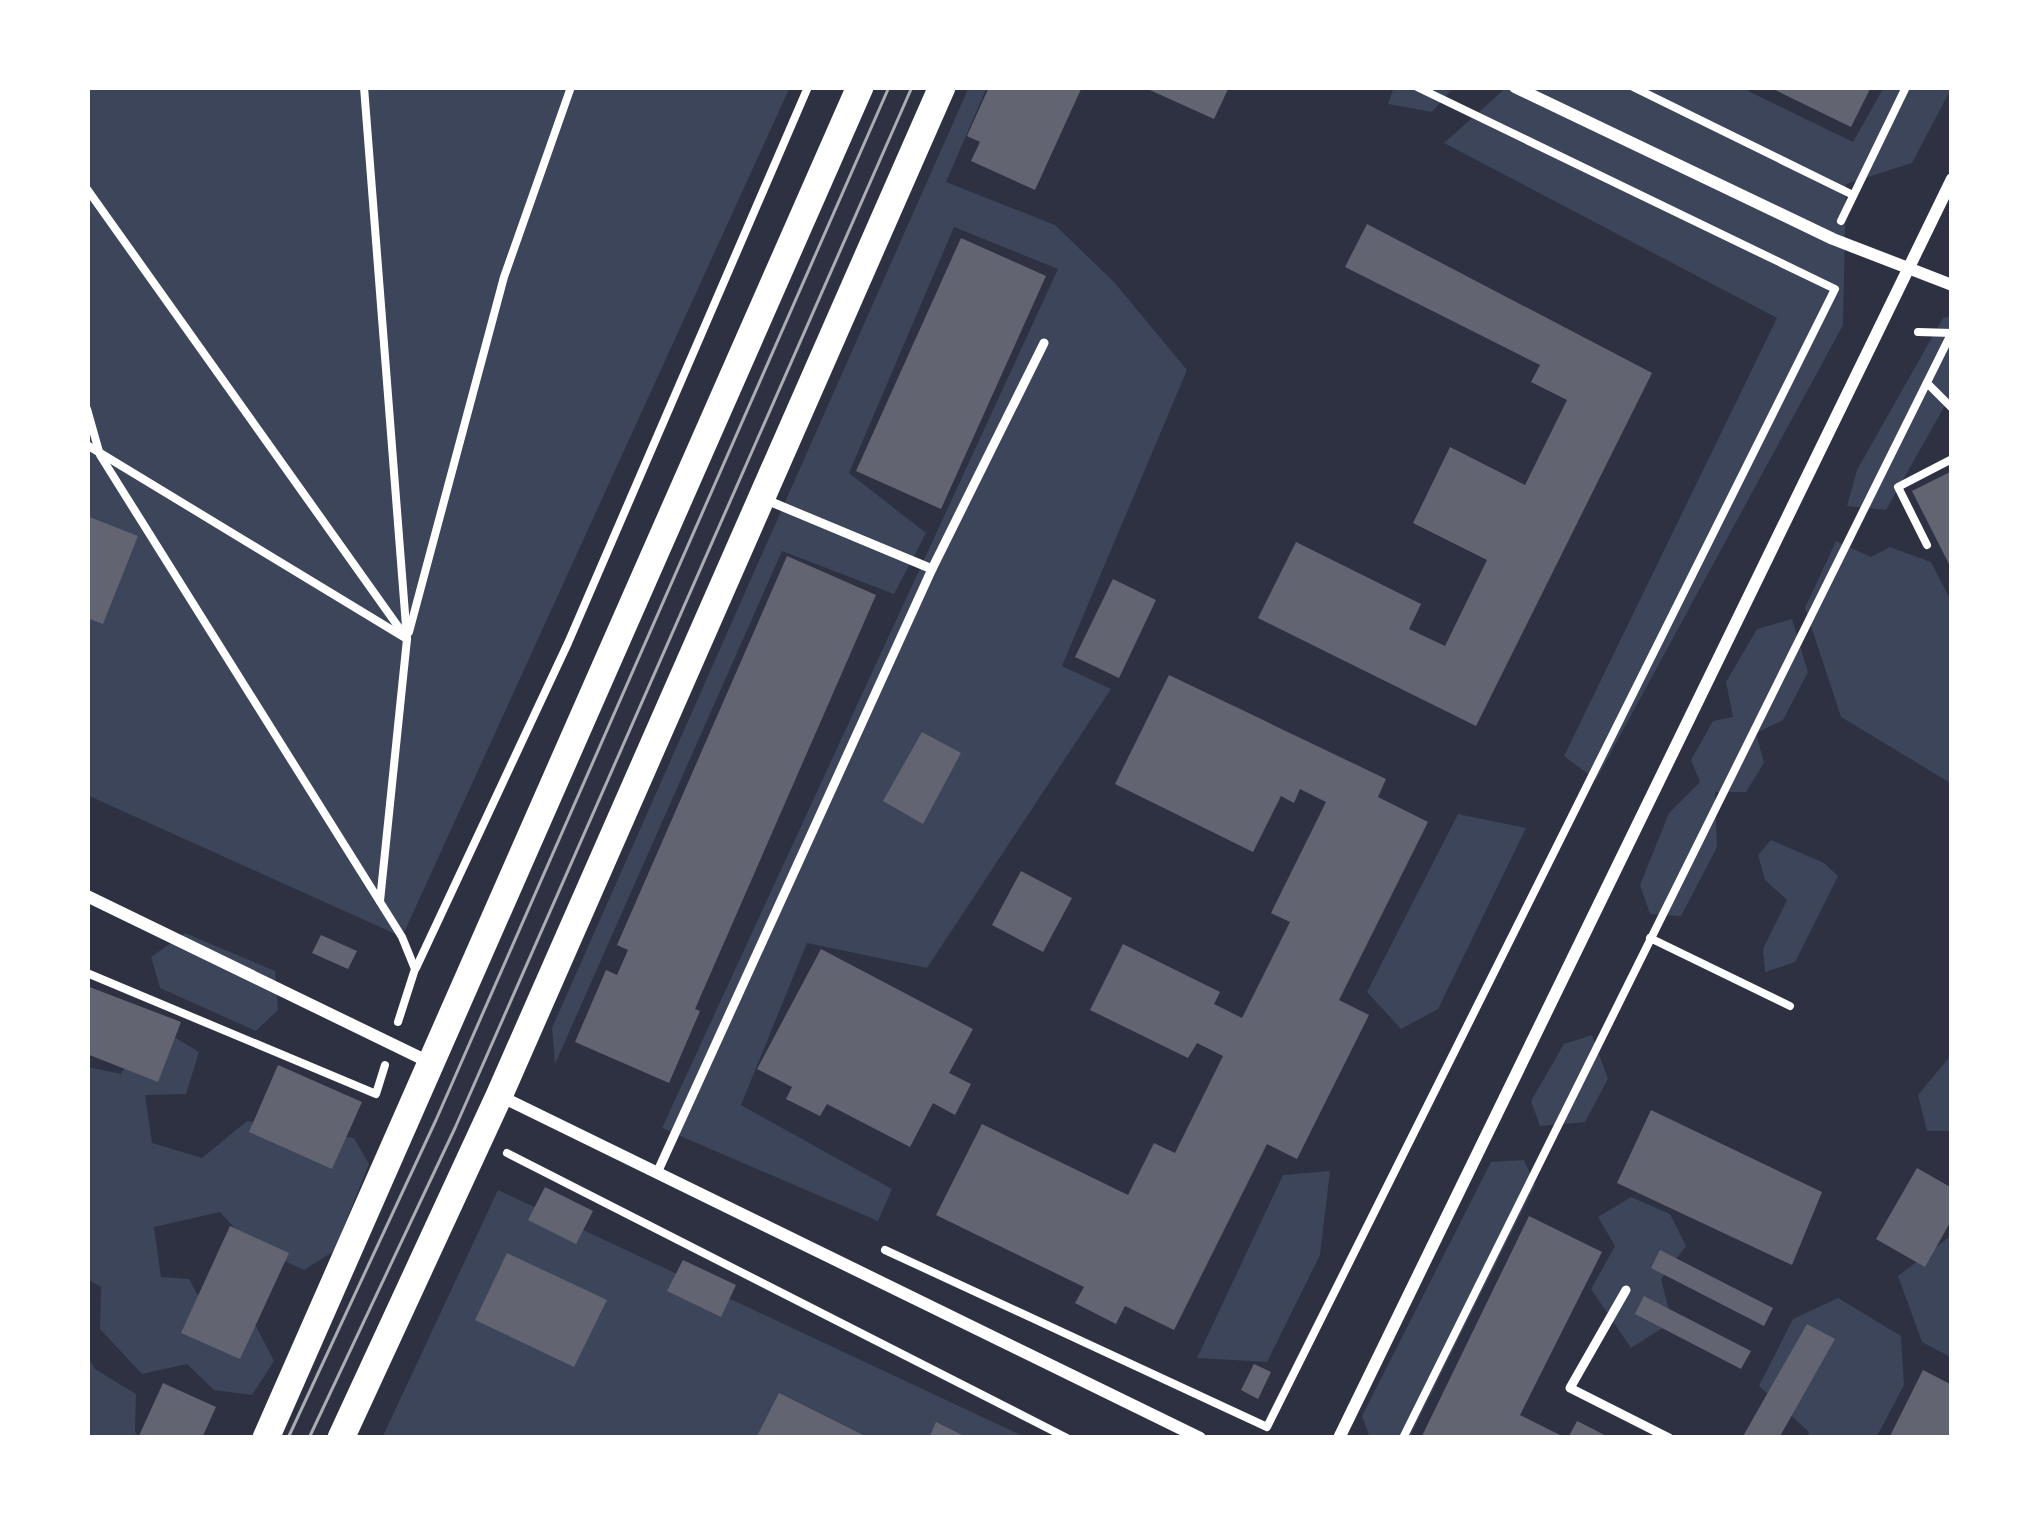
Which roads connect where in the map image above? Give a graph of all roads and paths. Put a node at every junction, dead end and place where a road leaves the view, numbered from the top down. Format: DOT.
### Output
graph roads {
  1 [pos="364,87"];
  2 [pos="571,87"];
  3 [pos="808,87"];
  4 [pos="860,87"];
  5 [pos="942,87"];
  6 [pos="1417,87"];
  7 [pos="1515,87"];
  8 [pos="1634,87"];
  9 [pos="1906,87"];
  10 [pos="1952,179"];
  11 [pos="87,189"];
  12 [pos="1853,195"];
  13 [pos="1833,238"];
  14 [pos="1911,268"];
  15 [pos="1952,285"];
  16 [pos="1918,332"];
  17 [pos="1952,333"];
  18 [pos="1044,343"];
  19 [pos="1927,383"];
  20 [pos="1952,408"];
  21 [pos="87,410"];
  22 [pos="87,445"];
  23 [pos="100,455"];
  24 [pos="1952,459"];
  25 [pos="762,498"];
  26 [pos="1927,545"];
  27 [pos="932,569"];
  28 [pos="407,639"];
  29 [pos="87,896"];
  30 [pos="380,902"];
  31 [pos="1650,938"];
  32 [pos="415,969"];
  33 [pos="87,974"];
  34 [pos="1790,1006"];
  35 [pos="391,1046"];
  36 [pos="432,1064"];
  37 [pos="500,1096"];
  38 [pos="505,1152"];
  39 [pos="657,1173"];
  40 [pos="872,1244"];
  41 [pos="1626,1290"];
  42 [pos="266,1438"];
  43 [pos="341,1438"];
  44 [pos="1067,1438"];
  45 [pos="1200,1438"];
  46 [pos="1339,1438"];
  47 [pos="1403,1438"];
  48 [pos="1669,1438"];
  1 -- 28 [label="path"];
  2 -- 28 [label="path"];
  3 -- 32 [label="path"];
  4 -- 36 [label="main road"];
  5 -- 25 [label="main road"];
  6 -- 40 [label="path"];
  7 -- 13 [label="street"];
  8 -- 12 [label="path"];
  9 -- 12 [label="path"];
  10 -- 14 [label="street"];
  11 -- 28 [label="path"];
  12 -- 13 [label="path"];
  13 -- 14 [label="street"];
  14 -- 15 [label="street"];
  14 -- 46 [label="street"];
  16 -- 17 [label="path"];
  17 -- 19 [label="path"];
  18 -- 27 [label="lane"];
  19 -- 20 [label="path"];
  19 -- 31 [label="path"];
  21 -- 23 [label="path"];
  22 -- 23 [label="path"];
  23 -- 28 [label="path"];
  23 -- 30 [label="path"];
  24 -- 26 [label="path"];
  25 -- 27 [label="lane"];
  25 -- 37 [label="main road"];
  27 -- 39 [label="lane"];
  28 -- 30 [label="path"];
  29 -- 35 [label="street"];
  30 -- 32 [label="path"];
  31 -- 34 [label="path"];
  31 -- 47 [label="path"];
  32 -- 35 [label="path"];
  33 -- 35 [label="path"];
  35 -- 36 [label="street"];
  36 -- 42 [label="main road"];
  37 -- 39 [label="street"];
  37 -- 43 [label="main road"];
  38 -- 44 [label="path"];
  39 -- 45 [label="street"];
  41 -- 48 [label="lane"];
}
